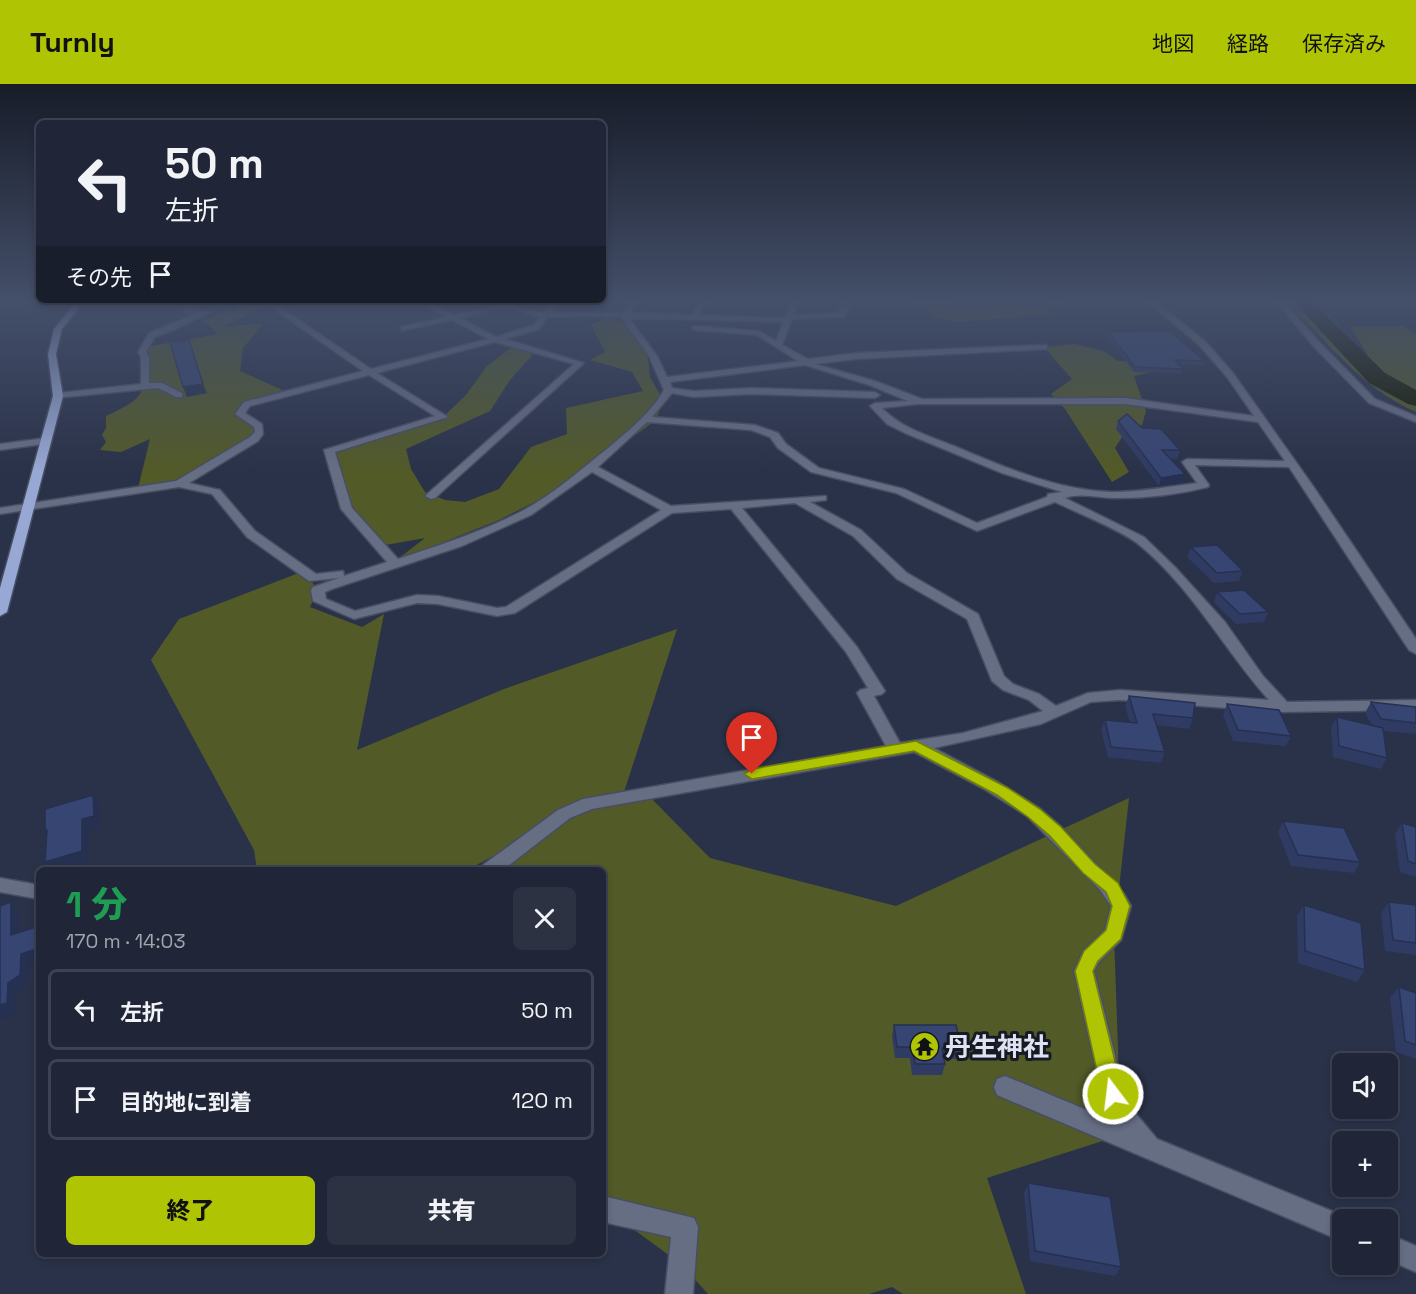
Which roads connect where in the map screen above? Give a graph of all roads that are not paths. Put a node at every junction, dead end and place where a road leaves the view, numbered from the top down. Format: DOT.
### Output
graph roads {
  1 [pos="53,358"];
  2 [pos="145,358"];
  3 [pos="350,358"];
  4 [pos="421,358"];
  5 [pos="564,358"];
  6 [pos="654,358"];
  7 [pos="800,358"];
  8 [pos="835,358"];
  9 [pos="1217,358"];
  10 [pos="1330,358"];
  11 [pos="806,362"];
  12 [pos="370,372"];
  13 [pos="666,385"];
  14 [pos="145,387"];
  15 [pos="179,395"];
  16 [pos="875,395"];
  17 [pos="58,396"];
  18 [pos="921,402"];
  19 [pos="644,419"];
  20 [pos="1416,419"];
  21 [pos="1262,420"];
  22 [pos="46,441"];
  23 [pos="0,447"];
  24 [pos="1293,464"];
  25 [pos="591,467"];
  26 [pos="1018,475"];
  27 [pos="179,484"];
  28 [pos="1074,491"];
  29 [pos="431,496"];
  30 [pos="822,498"];
  31 [pos="1056,498"];
  32 [pos="797,500"];
  33 [pos="734,505"];
  34 [pos="28,507"];
  35 [pos="669,510"];
  36 [pos="0,511"];
  37 [pos="392,560"];
  38 [pos="0,612"];
  39 [pos="1416,650"];
  40 [pos="1416,705"];
  41 [pos="1283,707"];
  42 [pos="1054,712"];
  43 [pos="916,746"];
  44 [pos="896,750"];
  45 [pos="494,867"];
  46 [pos="0,885"];
  47 [pos="36,891"];
  48 [pos="1005,1087"];
  49 [pos="1148,1146"];
  50 [pos="606,1210"];
  51 [pos="1332,1224"];
  52 [pos="1398,1251"];
  53 [pos="1416,1259"];
  54 [pos="679,1294"];
  1 -- 17 [label="main road"];
  2 -- 14 [label="street"];
  3 -- 12 [label="street"];
  4 -- 12 [label="street"];
  5 -- 29 [label="street"];
  6 -- 13 [label="street"];
  7 -- 11 [label="street"];
  8 -- 11 [label="street"];
  9 -- 21 [label="street"];
  10 -- 20 [label="street"];
  11 -- 13 [label="street"];
  11 -- 18 [label="street"];
  12 -- 27 [label="street"];
  12 -- 37 [label="street"];
  13 -- 16 [label="street"];
  13 -- 19 [label="street"];
  14 -- 15 [label="street"];
  14 -- 17 [label="street"];
  17 -- 22 [label="main road"];
  18 -- 21 [label="street"];
  18 -- 26 [label="street"];
  19 -- 25 [label="street"];
  19 -- 31 [label="street"];
  21 -- 24 [label="street"];
  22 -- 23 [label="street"];
  22 -- 34 [label="main road"];
  24 -- 28 [label="street"];
  24 -- 39 [label="street"];
  25 -- 35 [label="street"];
  25 -- 37 [label="street"];
  26 -- 28 [label="street"];
  26 -- 31 [label="street"];
  27 -- 34 [label="street"];
  27 -- 37 [label="street"];
  28 -- 31 [label="street"];
  30 -- 32 [label="street"];
  31 -- 41 [label="street"];
  32 -- 33 [label="street"];
  32 -- 42 [label="street"];
  33 -- 35 [label="street"];
  33 -- 44 [label="street"];
  34 -- 36 [label="street"];
  34 -- 38 [label="main road"];
  35 -- 37 [label="street"];
  40 -- 41 [label="street"];
  41 -- 42 [label="street"];
  42 -- 43 [label="street"];
  43 -- 44 [label="street"];
  43 -- 49 [label="street"];
  44 -- 45 [label="street"];
  46 -- 47 [label="street"];
  48 -- 49 [label="street"];
  49 -- 51 [label="street"];
  50 -- 54 [label="street"];
  52 -- 53 [label="street"];
}
